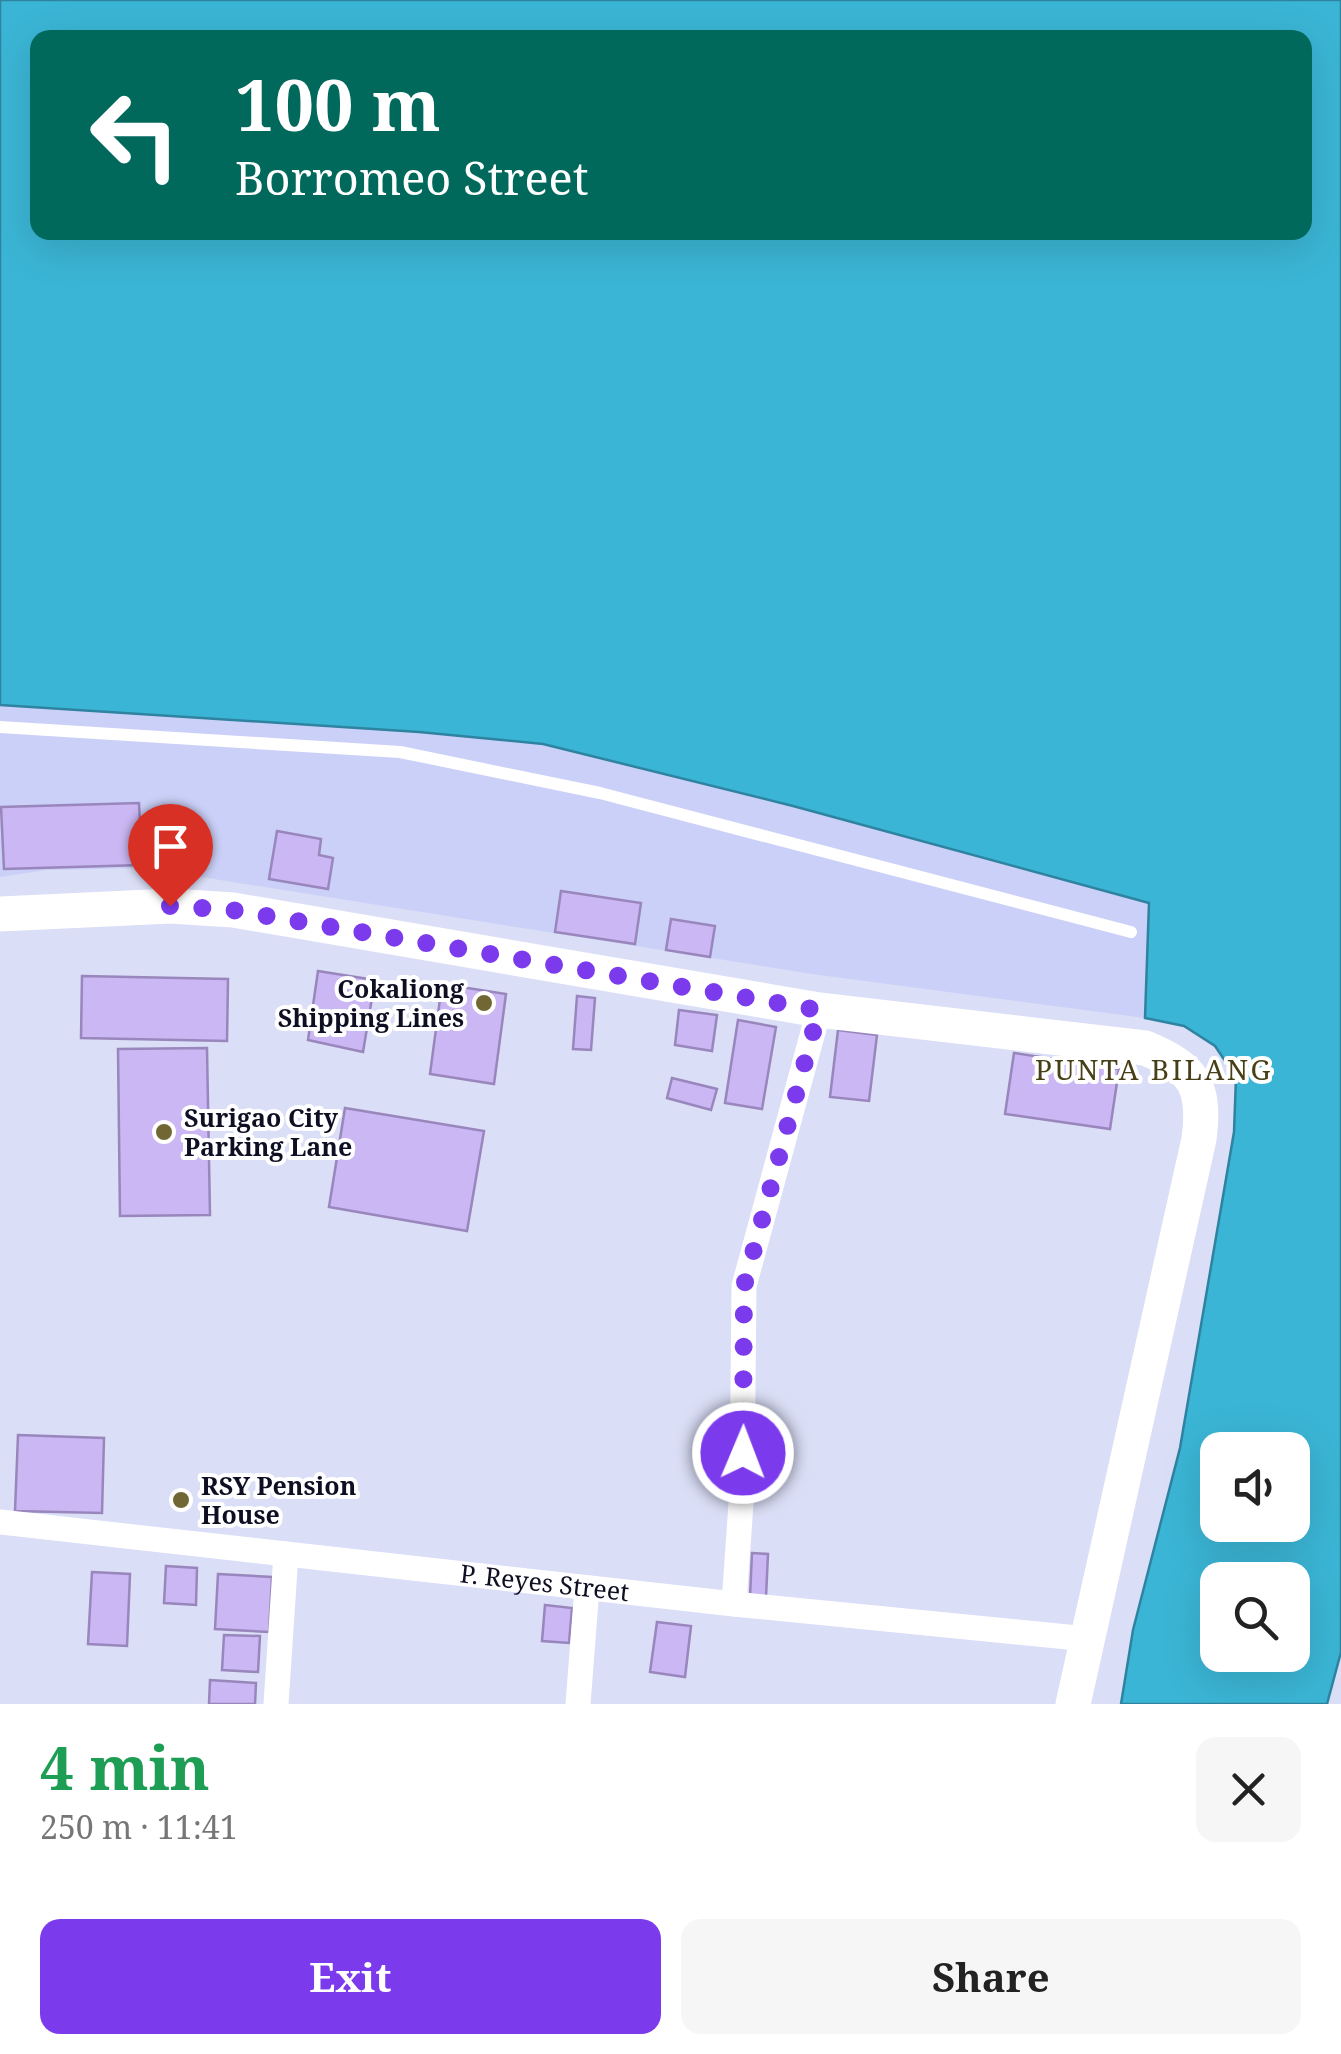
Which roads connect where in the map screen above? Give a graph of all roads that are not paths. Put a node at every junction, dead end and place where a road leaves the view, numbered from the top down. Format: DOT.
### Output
graph roads {
  1 [pos="0,727"];
  2 [pos="0,914"];
  3 [pos="1131,932"];
  4 [pos="819,1010"];
  5 [pos="0,1522"];
  6 [pos="286,1554"];
  7 [pos="587,1588"];
  8 [pos="734,1604"];
  9 [pos="1088,1639"];
  10 [pos="276,1704"];
  11 [pos="578,1704"];
  12 [pos="1073,1704"];
  1 -- 3 [label="lane"];
  2 -- 4 [label="street"];
  4 -- 8 [label="street"];
  4 -- 9 [label="street"];
  5 -- 6 [label="street, P. Reyes Street"];
  6 -- 7 [label="street, P. Reyes Street"];
  6 -- 10 [label="street"];
  7 -- 8 [label="street, P. Reyes Street"];
  7 -- 11 [label="street"];
  8 -- 9 [label="street, P. Reyes Street"];
  9 -- 12 [label="street"];
}
